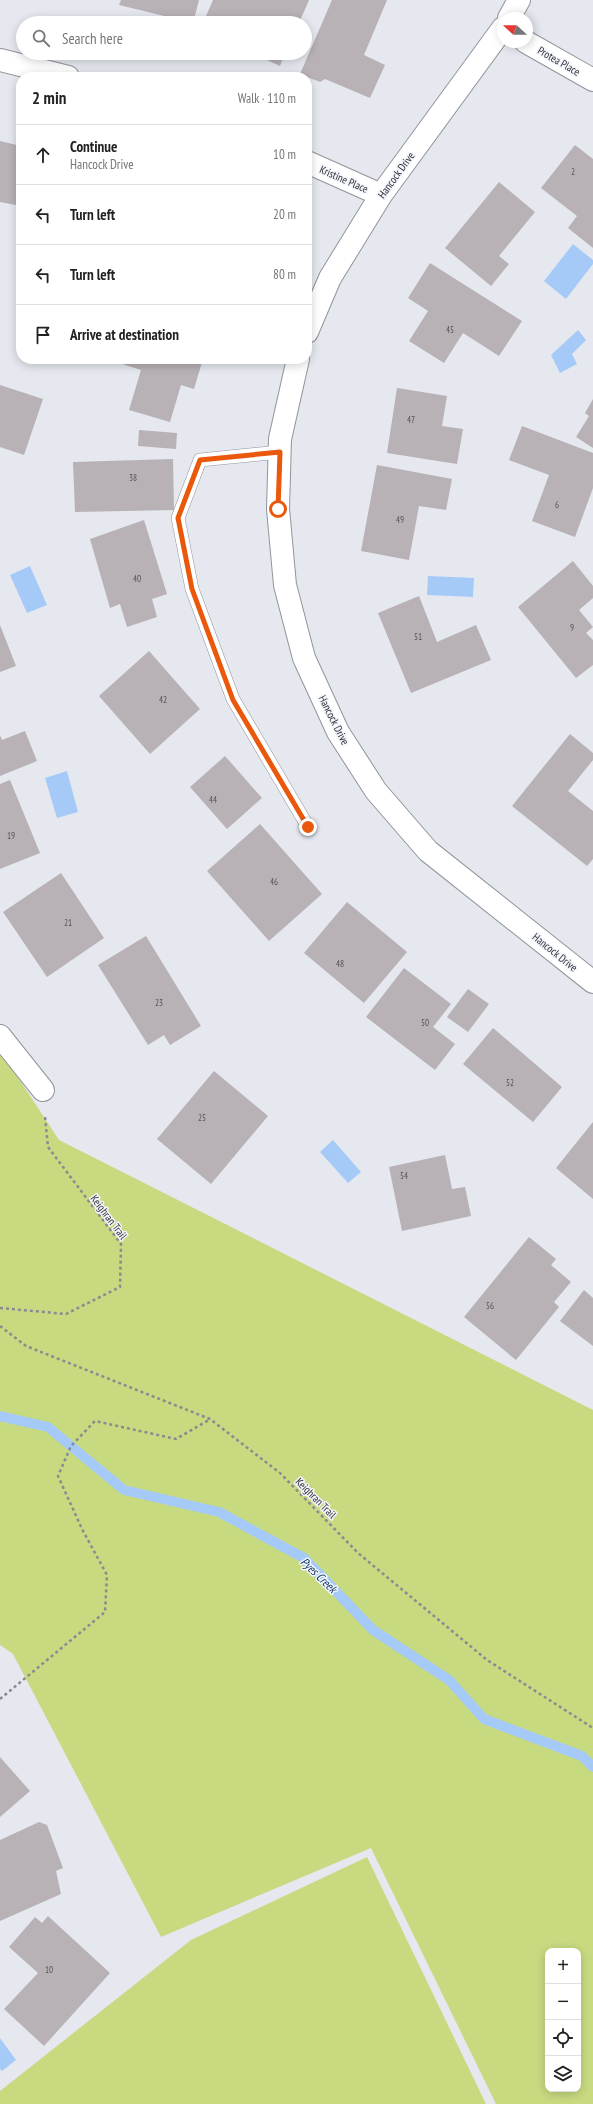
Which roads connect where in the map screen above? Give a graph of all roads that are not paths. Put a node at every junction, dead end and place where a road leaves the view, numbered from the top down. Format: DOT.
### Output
graph roads {
  1 [pos="520,0"];
  2 [pos="513,12"];
  3 [pos="497,37"];
  4 [pos="533,46"];
  5 [pos="0,60"];
  6 [pos="48,72"];
  7 [pos="593,80"];
  8 [pos="312,164"];
  9 [pos="381,195"];
  10 [pos="312,320"];
  11 [pos="297,364"];
  12 [pos="280,452"];
  13 [pos="308,827"];
  14 [pos="593,982"];
  15 [pos="0,1036"];
  16 [pos="43,1090"];
  1 -- 2 [label="street"];
  3 -- 9 [label="street, Hancock Drive"];
  4 -- 7 [label="street, Protea Place"];
  5 -- 6 [label="street"];
  8 -- 9 [label="street, Kristine Place"];
  9 -- 10 [label="street, Hancock Drive"];
  11 -- 12 [label="street, Hancock Drive"];
  12 -- 13 [label="lane"];
  12 -- 14 [label="street, Hancock Drive"];
  15 -- 16 [label="street"];
}
